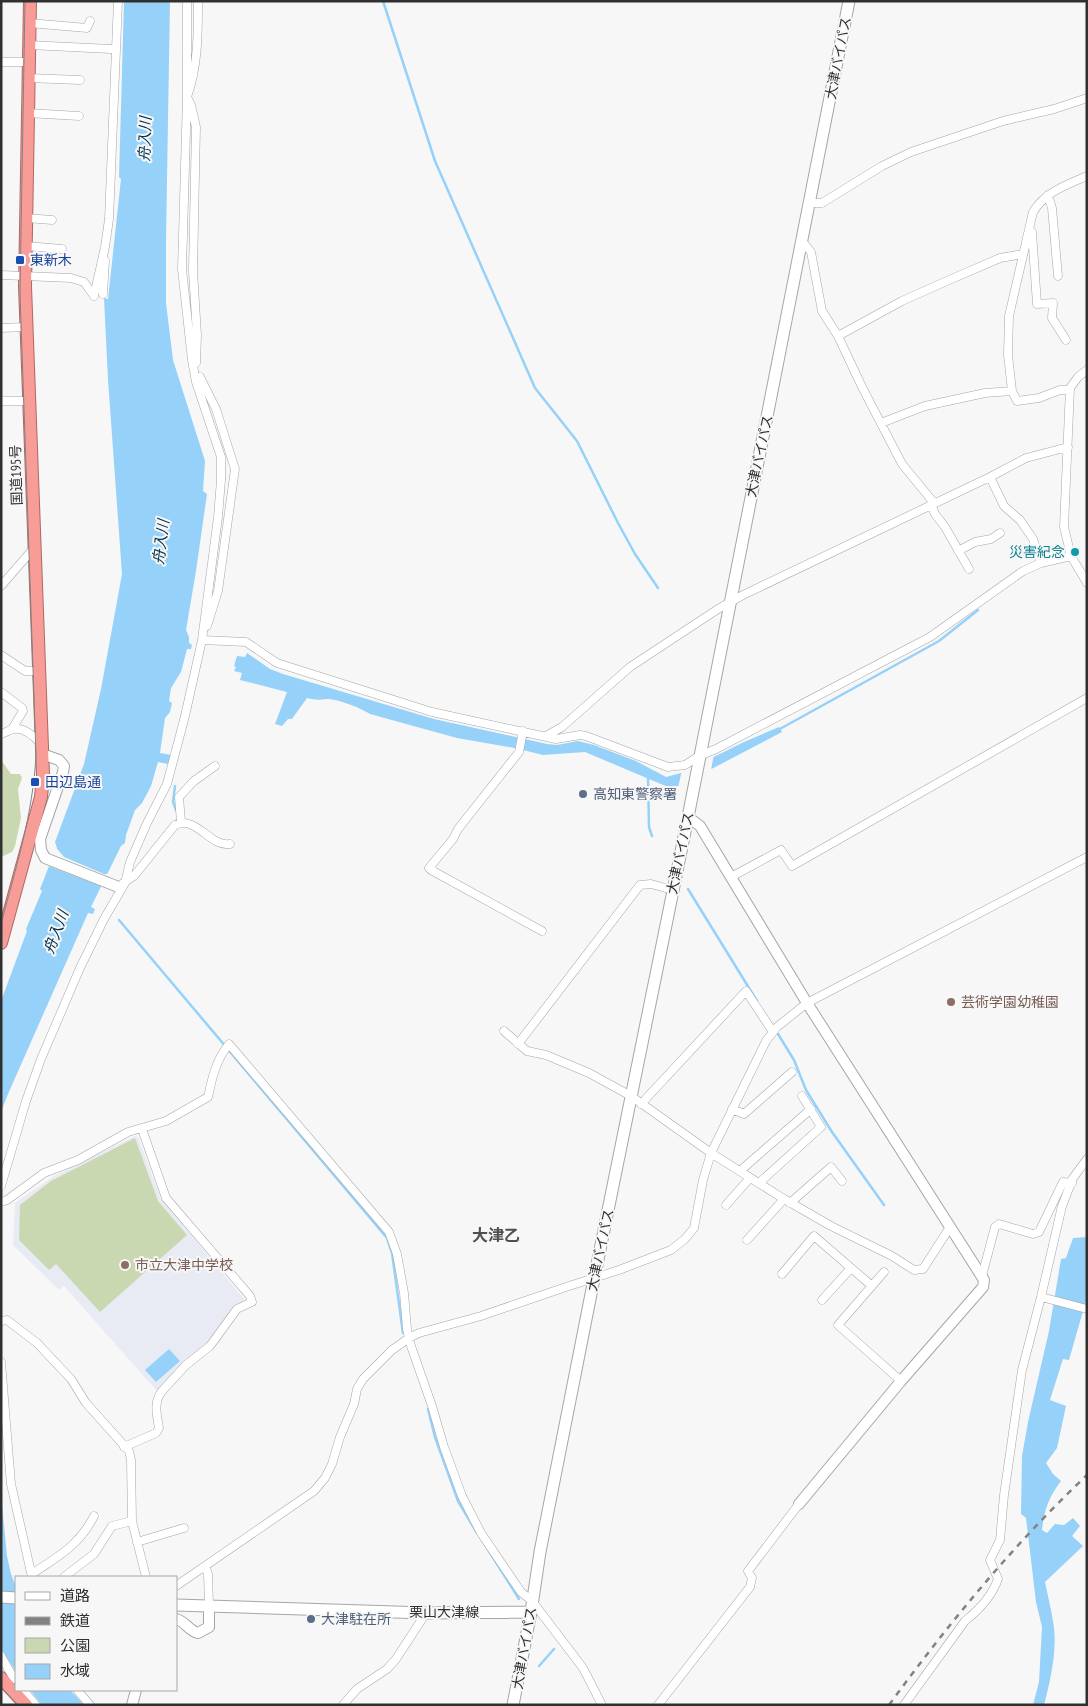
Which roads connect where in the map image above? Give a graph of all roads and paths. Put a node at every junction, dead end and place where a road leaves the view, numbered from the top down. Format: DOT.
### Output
graph roads {
  1 [pos="30,1"];
  2 [pos="118,1"];
  3 [pos="187,1"];
  4 [pos="198,1"];
  5 [pos="848,1"];
  6 [pos="90,21"];
  7 [pos="29,23"];
  8 [pos="29,45"];
  9 [pos="112,49"];
  10 [pos="1,62"];
  11 [pos="28,62"];
  12 [pos="28,78"];
  13 [pos="80,80"];
  14 [pos="187,97"];
  15 [pos="1087,98"];
  16 [pos="27,113"];
  17 [pos="79,116"];
  18 [pos="1087,176"];
  19 [pos="1048,195"];
  20 [pos="810,202"];
  21 [pos="26,218"];
  22 [pos="52,220"];
  23 [pos="1031,228"];
  24 [pos="802,241"];
  25 [pos="26,246"];
  26 [pos="105,247"];
  27 [pos="62,249"];
  28 [pos="1023,254"];
  29 [pos="1,275"];
  30 [pos="25,276"];
  31 [pos="1058,276"];
  32 [pos="103,294"];
  33 [pos="26,327"];
  34 [pos="1,328"];
  35 [pos="838,336"];
  36 [pos="1066,340"];
  37 [pos="1087,370"];
  38 [pos="1070,390"];
  39 [pos="1012,391"];
  40 [pos="1,401"];
  41 [pos="29,401"];
  42 [pos="881,423"];
  43 [pos="1068,447"];
  44 [pos="990,477"];
  45 [pos="933,504"];
  46 [pos="1000,533"];
  47 [pos="34,547"];
  48 [pos="958,551"];
  49 [pos="1071,556"];
  50 [pos="1041,563"];
  51 [pos="969,569"];
  52 [pos="1087,583"];
  53 [pos="1,586"];
  54 [pos="730,602"];
  55 [pos="202,640"];
  56 [pos="1,655"];
  57 [pos="39,671"];
  58 [pos="1,692"];
  59 [pos="1087,698"];
  60 [pos="40,706"];
  61 [pos="22,708"];
  62 [pos="12,729"];
  63 [pos="1,734"];
  64 [pos="523,734"];
  65 [pos="546,736"];
  66 [pos="42,749"];
  67 [pos="699,758"];
  68 [pos="215,766"];
  69 [pos="688,817"];
  70 [pos="182,822"];
  71 [pos="230,844"];
  72 [pos="1087,857"];
  73 [pos="731,878"];
  74 [pos="121,884"];
  75 [pos="673,890"];
  76 [pos="542,931"];
  77 [pos="1,943"];
  78 [pos="808,1003"];
  79 [pos="504,1031"];
  80 [pos="773,1032"];
  81 [pos="518,1044"];
  82 [pos="792,1072"];
  83 [pos="631,1096"];
  84 [pos="802,1096"];
  85 [pos="642,1104"];
  86 [pos="732,1109"];
  87 [pos="810,1109"];
  88 [pos="142,1129"];
  89 [pos="711,1153"];
  90 [pos="1087,1159"];
  91 [pos="740,1171"];
  92 [pos="750,1178"];
  93 [pos="842,1181"];
  94 [pos="759,1183"];
  95 [pos="1072,1183"];
  96 [pos="1,1186"];
  97 [pos="787,1201"];
  98 [pos="1,1202"];
  99 [pos="726,1205"];
  100 [pos="950,1227"];
  101 [pos="747,1240"];
  102 [pos="851,1268"];
  103 [pos="884,1272"];
  104 [pos="782,1274"];
  105 [pos="982,1276"];
  106 [pos="594,1278"];
  107 [pos="872,1286"];
  108 [pos="1044,1297"];
  109 [pos="822,1300"];
  110 [pos="1086,1308"];
  111 [pos="1,1321"];
  112 [pos="409,1338"];
  113 [pos="1,1362"];
  114 [pos="901,1381"];
  115 [pos="124,1446"];
  116 [pos="799,1504"];
  117 [pos="94,1516"];
  118 [pos="132,1521"];
  119 [pos="184,1528"];
  120 [pos="137,1542"];
  121 [pos="205,1566"];
  122 [pos="32,1575"];
  123 [pos="65,1576"];
  124 [pos="146,1576"];
  125 [pos="178,1585"];
  126 [pos="1,1597"];
  127 [pos="15,1598"];
  128 [pos="209,1605"];
  129 [pos="178,1606"];
  130 [pos="532,1607"];
  131 [pos="426,1613"];
  132 [pos="178,1620"];
  133 [pos="1,1656"];
  134 [pos="1,1666"];
  135 [pos="10,1680"];
  136 [pos="17,1691"];
  137 [pos="24,1691"];
  138 [pos="78,1691"];
  139 [pos="136,1691"];
  140 [pos="26,1705"];
  141 [pos="36,1705"];
  142 [pos="90,1705"];
  143 [pos="133,1705"];
  144 [pos="343,1705"];
  145 [pos="513,1705"];
  146 [pos="602,1705"];
  147 [pos="658,1705"];
  148 [pos="904,1705"];
  1 -- 7 [label="highway, 国道195号"];
  2 -- 26 [label="street"];
  3 -- 14 [label="street"];
  4 -- 14 [label="street"];
  5 -- 20 [label="main road, 大津バイパス"];
  6 -- 7 [label="street"];
  7 -- 8 [label="highway, 国道195号"];
  8 -- 9 [label="street"];
  8 -- 11 [label="highway, 国道195号"];
  10 -- 11 [label="street"];
  11 -- 12 [label="highway, 国道195号"];
  12 -- 13 [label="street"];
  12 -- 16 [label="highway, 国道195号"];
  14 -- 55 [label="street"];
  14 -- 55 [label="street"];
  15 -- 20 [label="street"];
  16 -- 17 [label="street"];
  16 -- 21 [label="highway, 国道195号"];
  18 -- 19 [label="street"];
  19 -- 23 [label="street"];
  19 -- 31 [label="street"];
  20 -- 24 [label="main road, 大津バイパス"];
  21 -- 22 [label="street"];
  21 -- 25 [label="highway, 国道195号"];
  23 -- 28 [label="street"];
  23 -- 36 [label="street"];
  24 -- 35 [label="street"];
  24 -- 54 [label="main road, 大津バイパス"];
  25 -- 27 [label="street"];
  25 -- 30 [label="highway, 国道195号"];
  26 -- 30 [label="street"];
  26 -- 32 [label="street"];
  28 -- 35 [label="street"];
  28 -- 39 [label="street"];
  29 -- 30 [label="street"];
  30 -- 33 [label="highway, 国道195号"];
  33 -- 34 [label="street"];
  33 -- 41 [label="highway, 国道195号"];
  35 -- 42 [label="street"];
  37 -- 38 [label="street"];
  38 -- 39 [label="street"];
  38 -- 43 [label="street"];
  39 -- 42 [label="street"];
  40 -- 41 [label="street"];
  41 -- 47 [label="highway, 国道195号"];
  42 -- 45 [label="street"];
  43 -- 44 [label="street"];
  43 -- 49 [label="street"];
  44 -- 45 [label="street"];
  44 -- 50 [label="street"];
  45 -- 48 [label="street"];
  45 -- 54 [label="street"];
  46 -- 48 [label="street"];
  47 -- 53 [label="street"];
  47 -- 57 [label="highway, 国道195号"];
  48 -- 51 [label="street"];
  49 -- 50 [label="street"];
  49 -- 52 [label="street"];
  50 -- 67 [label="street"];
  54 -- 65 [label="street"];
  54 -- 67 [label="main road, 大津バイパス"];
  55 -- 64 [label="street"];
  55 -- 74 [label="street"];
  56 -- 57 [label="street"];
  57 -- 60 [label="highway, 国道195号"];
  58 -- 61 [label="street"];
  59 -- 73 [label="street"];
  60 -- 61 [label="street"];
  60 -- 66 [label="highway, 国道195号"];
  61 -- 62 [label="street"];
  62 -- 63 [label="street"];
  62 -- 66 [label="street"];
  64 -- 65 [label="street"];
  64 -- 76 [label="street"];
  65 -- 67 [label="street"];
  66 -- 74 [label="street"];
  66 -- 77 [label="highway, 国道195号"];
  67 -- 69 [label="main road, 大津バイパス"];
  68 -- 70 [label="street"];
  69 -- 73 [label="street"];
  69 -- 75 [label="main road, 大津バイパス"];
  70 -- 71 [label="street"];
  70 -- 74 [label="street"];
  72 -- 78 [label="street"];
  73 -- 78 [label="street"];
  74 -- 96 [label="street"];
  75 -- 81 [label="street"];
  75 -- 83 [label="main road, 大津バイパス"];
  78 -- 80 [label="street"];
  78 -- 100 [label="street"];
  79 -- 81 [label="street"];
  80 -- 85 [label="street"];
  80 -- 86 [label="street"];
  81 -- 83 [label="street"];
  82 -- 86 [label="street"];
  83 -- 85 [label="street"];
  83 -- 106 [label="main road, 大津バイパス"];
  84 -- 87 [label="street"];
  85 -- 89 [label="street"];
  86 -- 89 [label="street"];
  87 -- 91 [label="street"];
  87 -- 94 [label="street"];
  88 -- 98 [label="street"];
  88 -- 112 [label="street"];
  88 -- 115 [label="street"];
  89 -- 91 [label="street"];
  89 -- 106 [label="street"];
  90 -- 95 [label="street"];
  91 -- 92 [label="street"];
  92 -- 94 [label="street"];
  92 -- 99 [label="street"];
  93 -- 97 [label="street"];
  94 -- 97 [label="street"];
  95 -- 105 [label="street"];
  95 -- 108 [label="street"];
  97 -- 100 [label="street"];
  97 -- 101 [label="street"];
  100 -- 105 [label="street"];
  102 -- 104 [label="street"];
  102 -- 107 [label="street"];
  102 -- 109 [label="street"];
  103 -- 107 [label="street"];
  105 -- 114 [label="street"];
  106 -- 112 [label="street"];
  106 -- 130 [label="main road, 大津バイパス"];
  107 -- 114 [label="street"];
  108 -- 110 [label="street"];
  108 -- 148 [label="street"];
  111 -- 115 [label="street"];
  112 -- 121 [label="street"];
  112 -- 130 [label="street"];
  113 -- 122 [label="street"];
  114 -- 116 [label="street"];
  115 -- 118 [label="street"];
  116 -- 147 [label="street"];
  117 -- 122 [label="street"];
  118 -- 120 [label="street"];
  118 -- 123 [label="street"];
  119 -- 120 [label="street"];
  120 -- 124 [label="street"];
  121 -- 125 [label="street"];
  121 -- 128 [label="street"];
  126 -- 127 [label="main road"];
  128 -- 129 [label="main road, 栗山大津線"];
  128 -- 131 [label="main road, 栗山大津線"];
  128 -- 132 [label="street"];
  130 -- 131 [label="main road, 栗山大津線"];
  130 -- 145 [label="main road, 大津バイパス"];
  130 -- 146 [label="street"];
  131 -- 144 [label="street"];
  133 -- 135 [label="street"];
  134 -- 135 [label="street"];
  136 -- 140 [label="highway"];
  137 -- 141 [label="street"];
  138 -- 142 [label="street"];
  139 -- 143 [label="street"];
}
